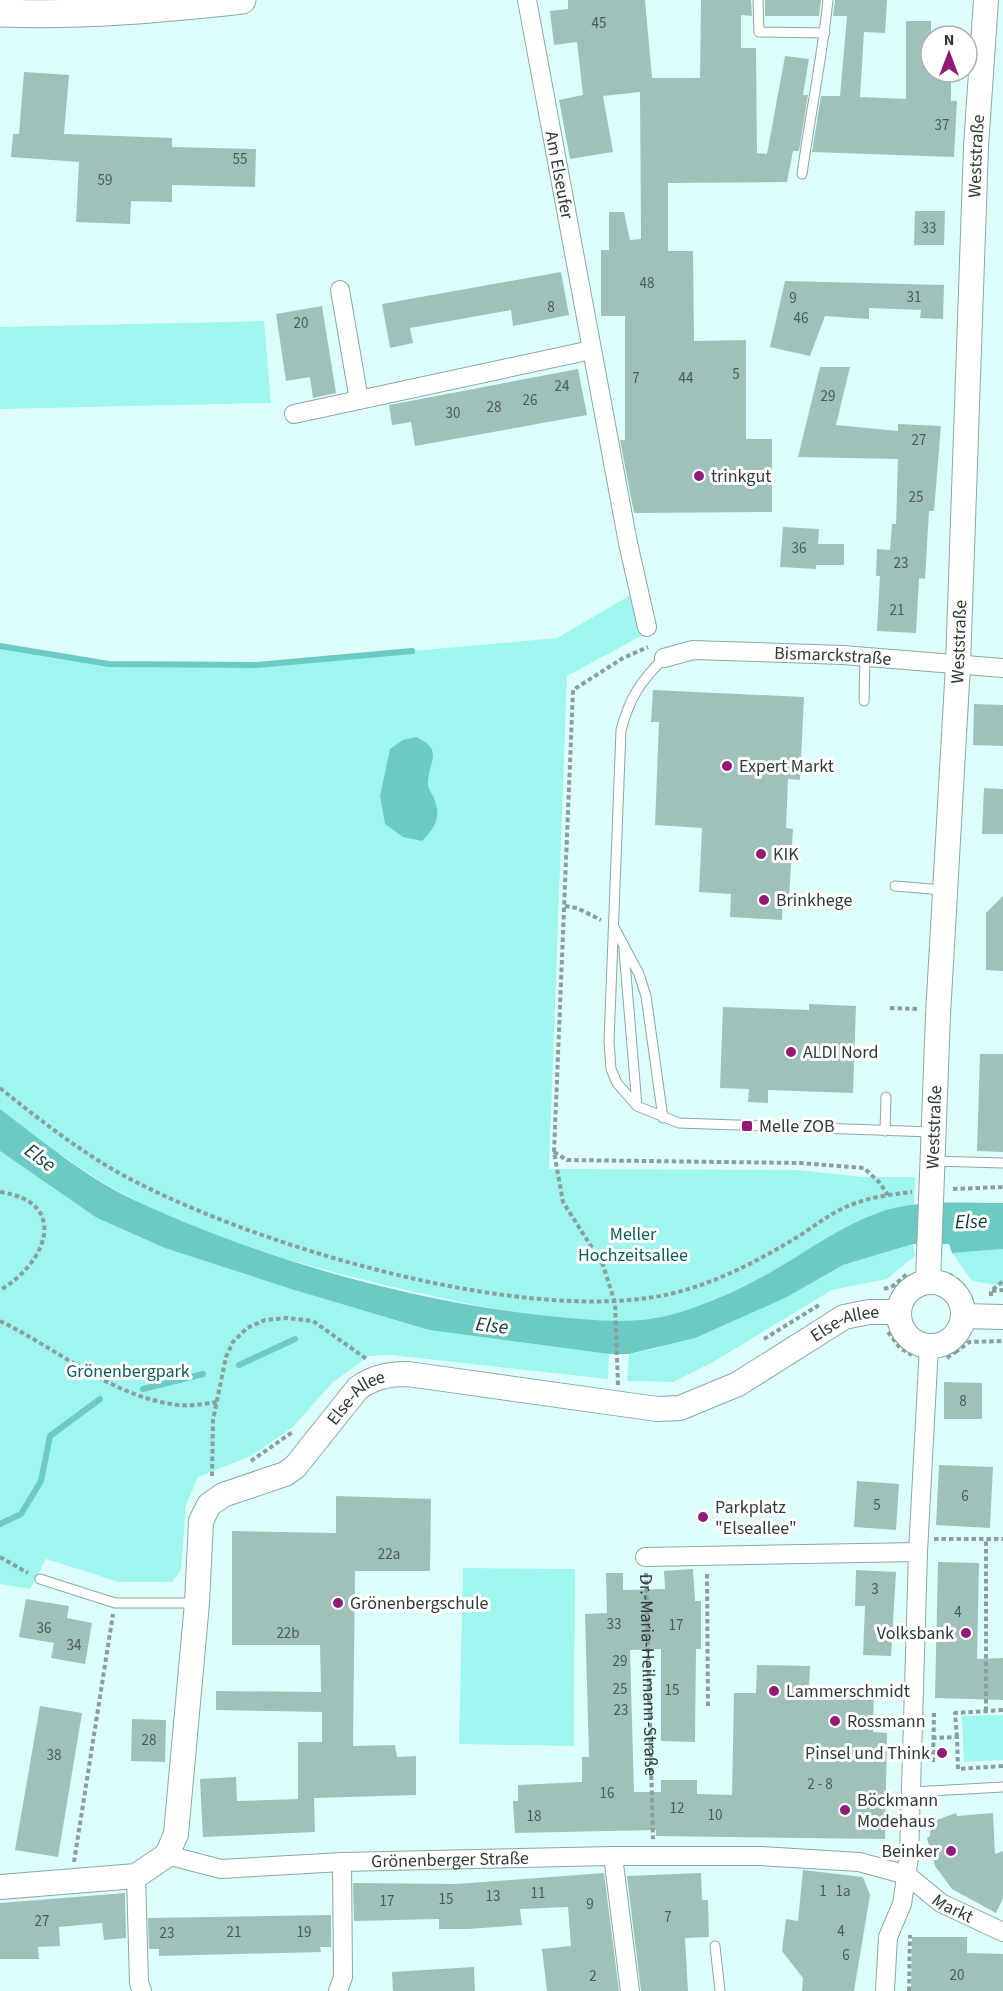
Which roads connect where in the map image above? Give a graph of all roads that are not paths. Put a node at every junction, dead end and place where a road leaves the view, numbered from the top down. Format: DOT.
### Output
graph roads {
  1 [pos="242,0"];
  2 [pos="527,0"];
  3 [pos="758,0"];
  4 [pos="828,0"];
  5 [pos="986,0"];
  6 [pos="88,7"];
  7 [pos="0,13"];
  8 [pos="825,33"];
  9 [pos="802,174"];
  10 [pos="340,290"];
  11 [pos="591,350"];
  12 [pos="359,400"];
  13 [pos="294,414"];
  14 [pos="647,627"];
  15 [pos="660,651"];
  16 [pos="865,657"];
  17 [pos="958,665"];
  18 [pos="1003,668"];
  19 [pos="864,701"];
  20 [pos="895,886"];
  21 [pos="945,890"];
  22 [pos="613,925"];
  23 [pos="624,947"];
  24 [pos="886,1097"];
  25 [pos="637,1106"];
  26 [pos="663,1118"];
  27 [pos="885,1131"];
  28 [pos="934,1132"];
  29 [pos="932,1161"];
  30 [pos="1003,1162"];
  31 [pos="928,1281"];
  32 [pos="899,1312"];
  33 [pos="963,1316"];
  34 [pos="1003,1317"];
  35 [pos="929,1346"];
  36 [pos="918,1546"];
  37 [pos="645,1557"];
  38 [pos="40,1579"];
  39 [pos="197,1603"];
  40 [pos="1003,1787"];
  41 [pos="912,1792"];
  42 [pos="166,1855"];
  43 [pos="613,1856"];
  44 [pos="342,1862"];
  45 [pos="908,1875"];
  46 [pos="136,1876"];
  47 [pos="0,1887"];
  48 [pos="1003,1932"];
  49 [pos="716,1946"];
  50 [pos="142,1991"];
  51 [pos="338,1991"];
  52 [pos="630,1991"];
  53 [pos="720,1991"];
  54 [pos="885,1991"];
  1 -- 6 [label="main road"];
  2 -- 11 [label="street, Am Elseufer"];
  3 -- 8 [label="lane"];
  4 -- 8 [label="lane"];
  5 -- 17 [label="street, Weststraße"];
  6 -- 7 [label="main road"];
  8 -- 9 [label="lane"];
  10 -- 12 [label="street"];
  11 -- 12 [label="street"];
  11 -- 14 [label="street, Am Elseufer"];
  12 -- 13 [label="street"];
  15 -- 16 [label="street, Bismarckstraße"];
  15 -- 22 [label="lane"];
  16 -- 17 [label="street, Bismarckstraße"];
  16 -- 19 [label="lane"];
  17 -- 18 [label="street, Bismarckstraße"];
  17 -- 21 [label="street, Weststraße"];
  20 -- 21 [label="lane"];
  21 -- 28 [label="street, Weststraße"];
  22 -- 23 [label="lane"];
  22 -- 25 [label="lane"];
  23 -- 25 [label="lane"];
  23 -- 26 [label="lane"];
  24 -- 27 [label="lane"];
  25 -- 26 [label="lane"];
  26 -- 27 [label="lane"];
  27 -- 28 [label="lane"];
  28 -- 29 [label="street, Weststraße"];
  29 -- 30 [label="lane"];
  29 -- 31 [label="street, Weststraße"];
  31 -- 32 [label="street"];
  31 -- 33 [label="street"];
  32 -- 35 [label="street"];
  32 -- 39 [label="street, Else-Allee"];
  33 -- 34 [label="street"];
  33 -- 35 [label="street"];
  35 -- 36 [label="street"];
  36 -- 37 [label="street, Dr.-Maria-Heilmann-Straße"];
  36 -- 41 [label="street"];
  38 -- 39 [label="lane"];
  39 -- 42 [label="street, Else-Allee"];
  40 -- 41 [label="lane"];
  41 -- 45 [label="street"];
  42 -- 44 [label="street, Grönenberger Straße"];
  42 -- 46 [label="street"];
  43 -- 44 [label="street, Grönenberger Straße"];
  43 -- 45 [label="street, Grönenberger Straße"];
  43 -- 52 [label="street"];
  44 -- 51 [label="street"];
  45 -- 48 [label="street, Markt"];
  45 -- 54 [label="street"];
  46 -- 47 [label="street"];
  46 -- 50 [label="street"];
  49 -- 53 [label="lane"];
}
